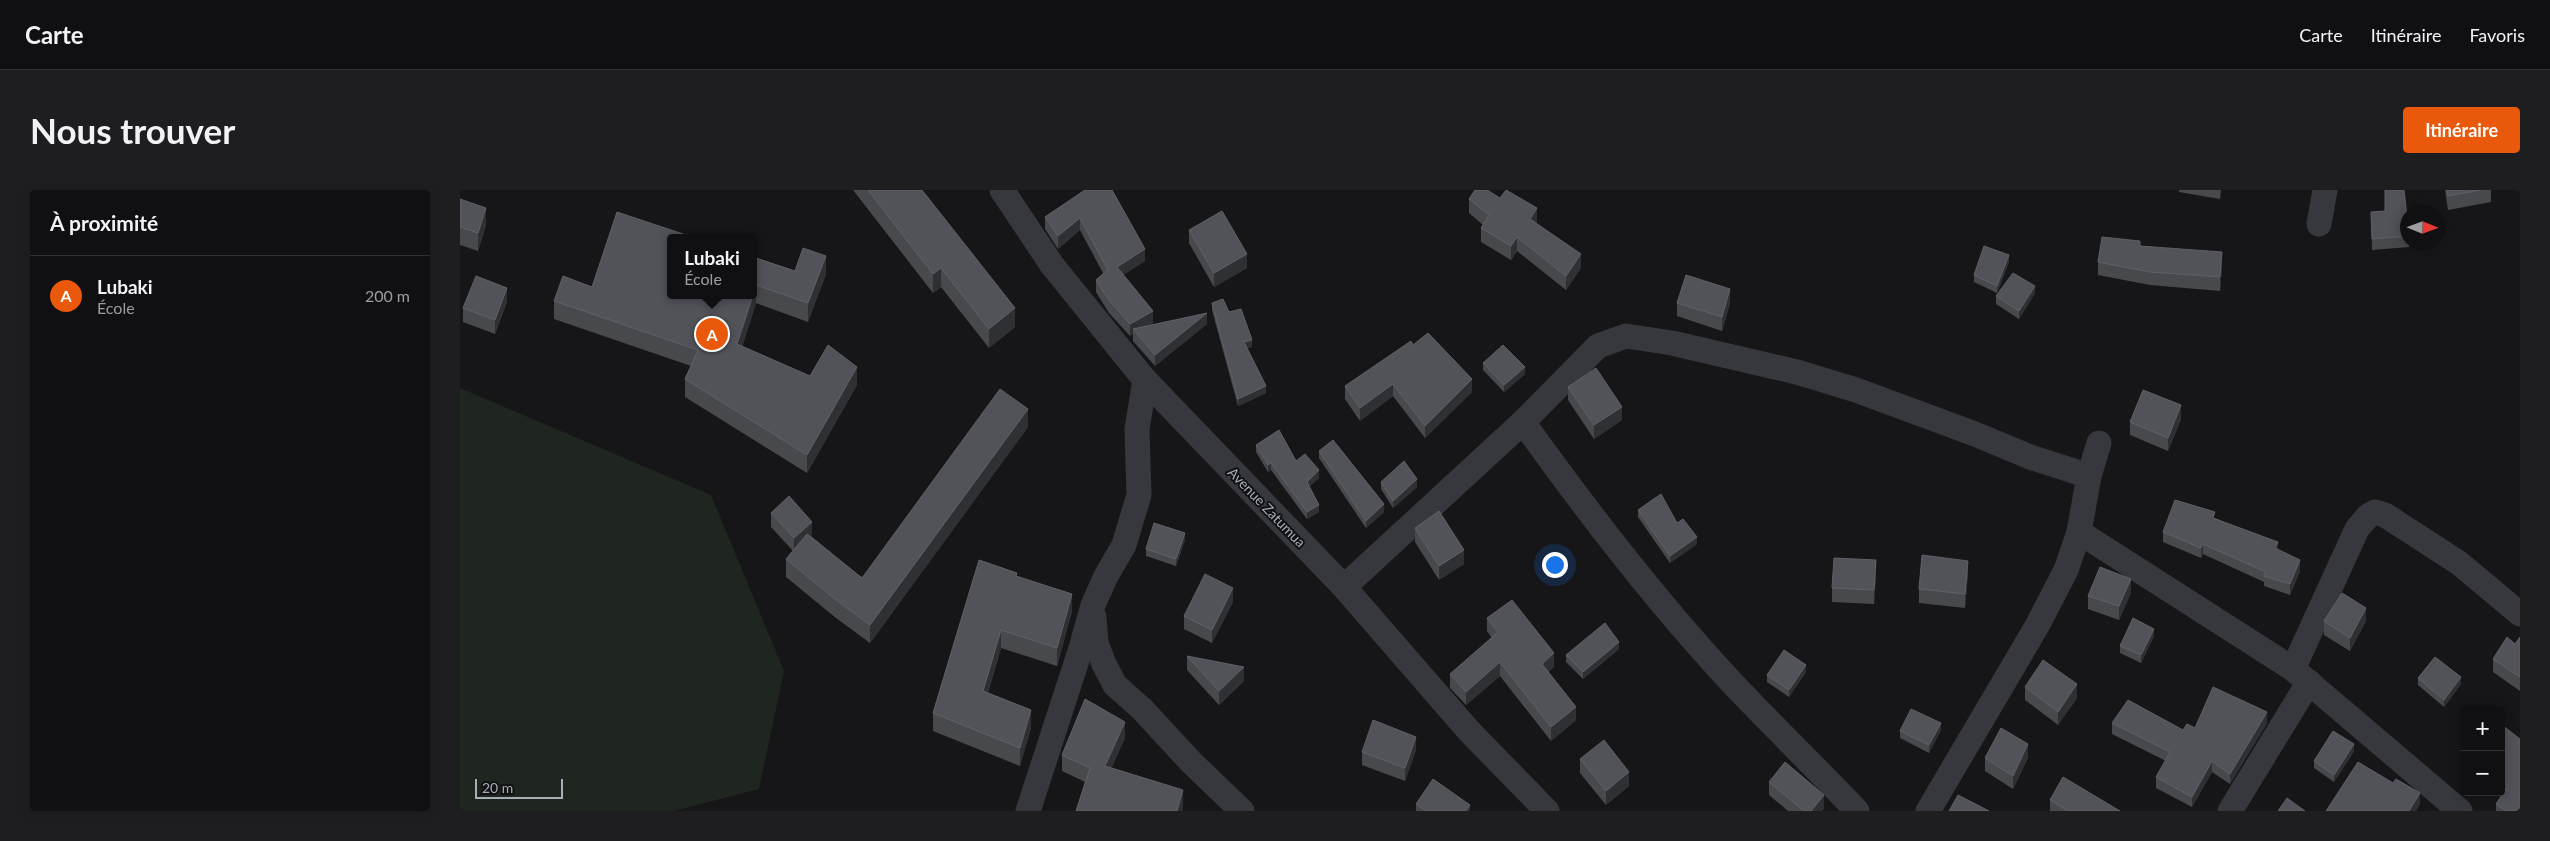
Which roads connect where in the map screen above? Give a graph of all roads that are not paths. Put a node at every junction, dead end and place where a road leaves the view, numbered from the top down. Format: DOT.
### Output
graph roads {
  1 [pos="1002,190"];
  2 [pos="2325,190"];
  3 [pos="2320,224"];
  4 [pos="1145,380"];
  5 [pos="1522,422"];
  6 [pos="2099,443"];
  7 [pos="2089,476"];
  8 [pos="2080,532"];
  9 [pos="1344,587"];
  10 [pos="1093,604"];
  11 [pos="2520,614"];
  12 [pos="2301,675"];
  13 [pos="1028,811"];
  14 [pos="1242,811"];
  15 [pos="1547,811"];
  16 [pos="1857,811"];
  17 [pos="1928,811"];
  18 [pos="2230,811"];
  19 [pos="2460,811"];
  1 -- 4 [label="street, Avenue Zatumua"];
  2 -- 3 [label="street"];
  4 -- 9 [label="street, Avenue Zatumua"];
  4 -- 10 [label="street"];
  5 -- 7 [label="street"];
  5 -- 9 [label="street"];
  5 -- 16 [label="street"];
  6 -- 7 [label="street"];
  7 -- 8 [label="street"];
  8 -- 12 [label="street"];
  8 -- 17 [label="street"];
  9 -- 15 [label="street, Avenue Zatumua"];
  10 -- 13 [label="street"];
  10 -- 14 [label="street"];
  11 -- 12 [label="street"];
  12 -- 18 [label="street"];
  12 -- 19 [label="street"];
}
